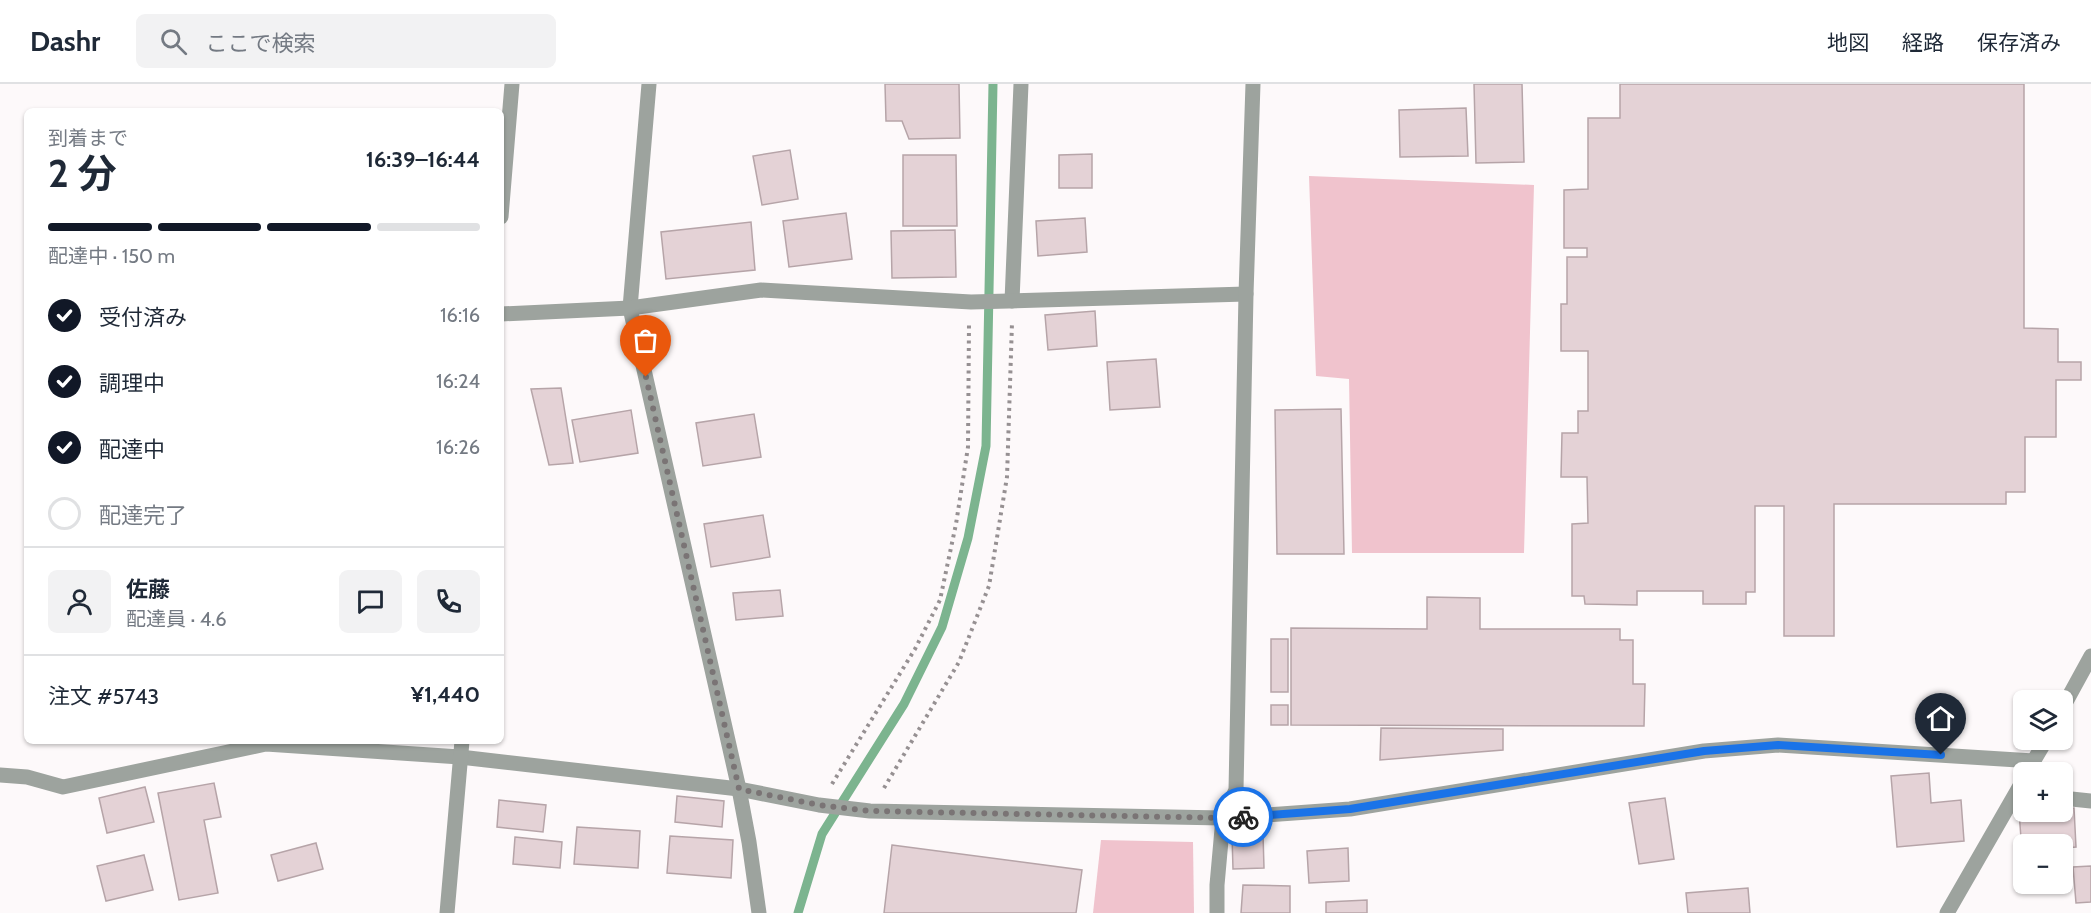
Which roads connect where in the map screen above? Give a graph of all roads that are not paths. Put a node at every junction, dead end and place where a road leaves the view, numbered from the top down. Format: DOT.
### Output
graph roads {
  1 [pos="512,84"];
  2 [pos="649,84"];
  3 [pos="1021,84"];
  4 [pos="1253,84"];
  5 [pos="504,181"];
  6 [pos="1246,294"];
  7 [pos="1011,301"];
  8 [pos="630,308"];
  9 [pos="504,314"];
  10 [pos="2091,656"];
  11 [pos="2072,690"];
  12 [pos="261,744"];
  13 [pos="280,744"];
  14 [pos="462,744"];
  15 [pos="460,757"];
  16 [pos="2013,765"];
  17 [pos="0,775"];
  18 [pos="739,789"];
  19 [pos="2073,799"];
  20 [pos="2091,801"];
  21 [pos="2013,802"];
  22 [pos="1223,818"];
  23 [pos="447,913"];
  24 [pos="759,913"];
  25 [pos="1217,913"];
  26 [pos="1947,913"];
  1 -- 5 [label="street"];
  2 -- 8 [label="street"];
  3 -- 7 [label="street"];
  4 -- 6 [label="street"];
  6 -- 7 [label="street"];
  6 -- 22 [label="street"];
  7 -- 8 [label="street"];
  8 -- 9 [label="street"];
  8 -- 18 [label="street"];
  10 -- 11 [label="street"];
  12 -- 17 [label="street"];
  13 -- 15 [label="street"];
  14 -- 15 [label="street"];
  15 -- 18 [label="street"];
  15 -- 23 [label="street"];
  16 -- 22 [label="street"];
  18 -- 22 [label="street"];
  18 -- 24 [label="street"];
  19 -- 20 [label="street"];
  21 -- 26 [label="street"];
  22 -- 25 [label="street"];
}
